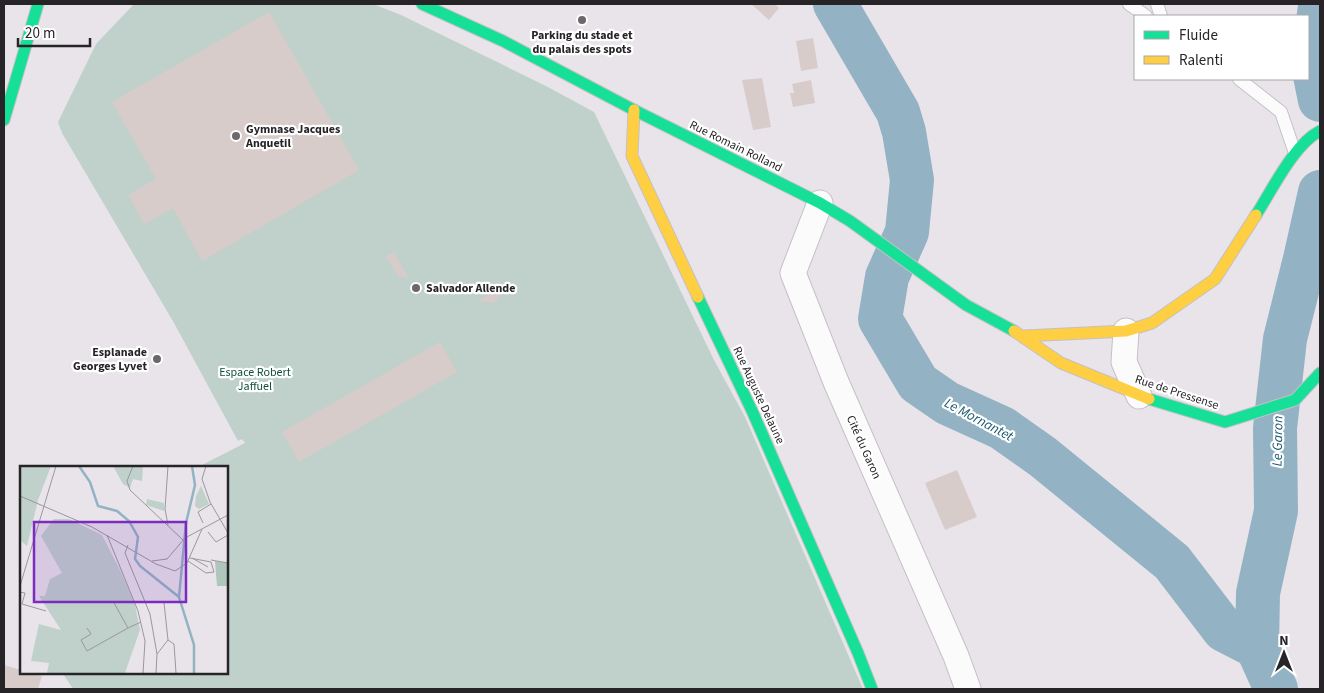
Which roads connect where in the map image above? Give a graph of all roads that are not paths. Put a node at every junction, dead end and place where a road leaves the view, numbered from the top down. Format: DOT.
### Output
graph roads {
  1 [pos="38,4"];
  2 [pos="422,4"];
  3 [pos="1129,4"];
  4 [pos="1145,15"];
  5 [pos="1240,80"];
  6 [pos="634,110"];
  7 [pos="4,120"];
  8 [pos="1320,131"];
  9 [pos="1295,153"];
  10 [pos="820,202"];
  11 [pos="1126,331"];
  12 [pos="1024,336"];
  13 [pos="1320,373"];
  14 [pos="1139,396"];
  15 [pos="872,689"];
  16 [pos="968,689"];
  1 -- 7 [label="street"];
  2 -- 6 [label="street, Rue Romain Rolland"];
  3 -- 4 [label="lane"];
  5 -- 9 [label="lane"];
  6 -- 10 [label="street, Rue Romain Rolland"];
  6 -- 15 [label="street, Rue Auguste Delaune"];
  8 -- 9 [label="street"];
  9 -- 11 [label="street"];
  10 -- 12 [label="street, Rue Romain Rolland"];
  10 -- 16 [label="street, Cité du Garon"];
  11 -- 12 [label="street"];
  11 -- 14 [label="street"];
  12 -- 14 [label="street, Rue de Pressense"];
  13 -- 14 [label="street, Rue de Pressense"];
}
